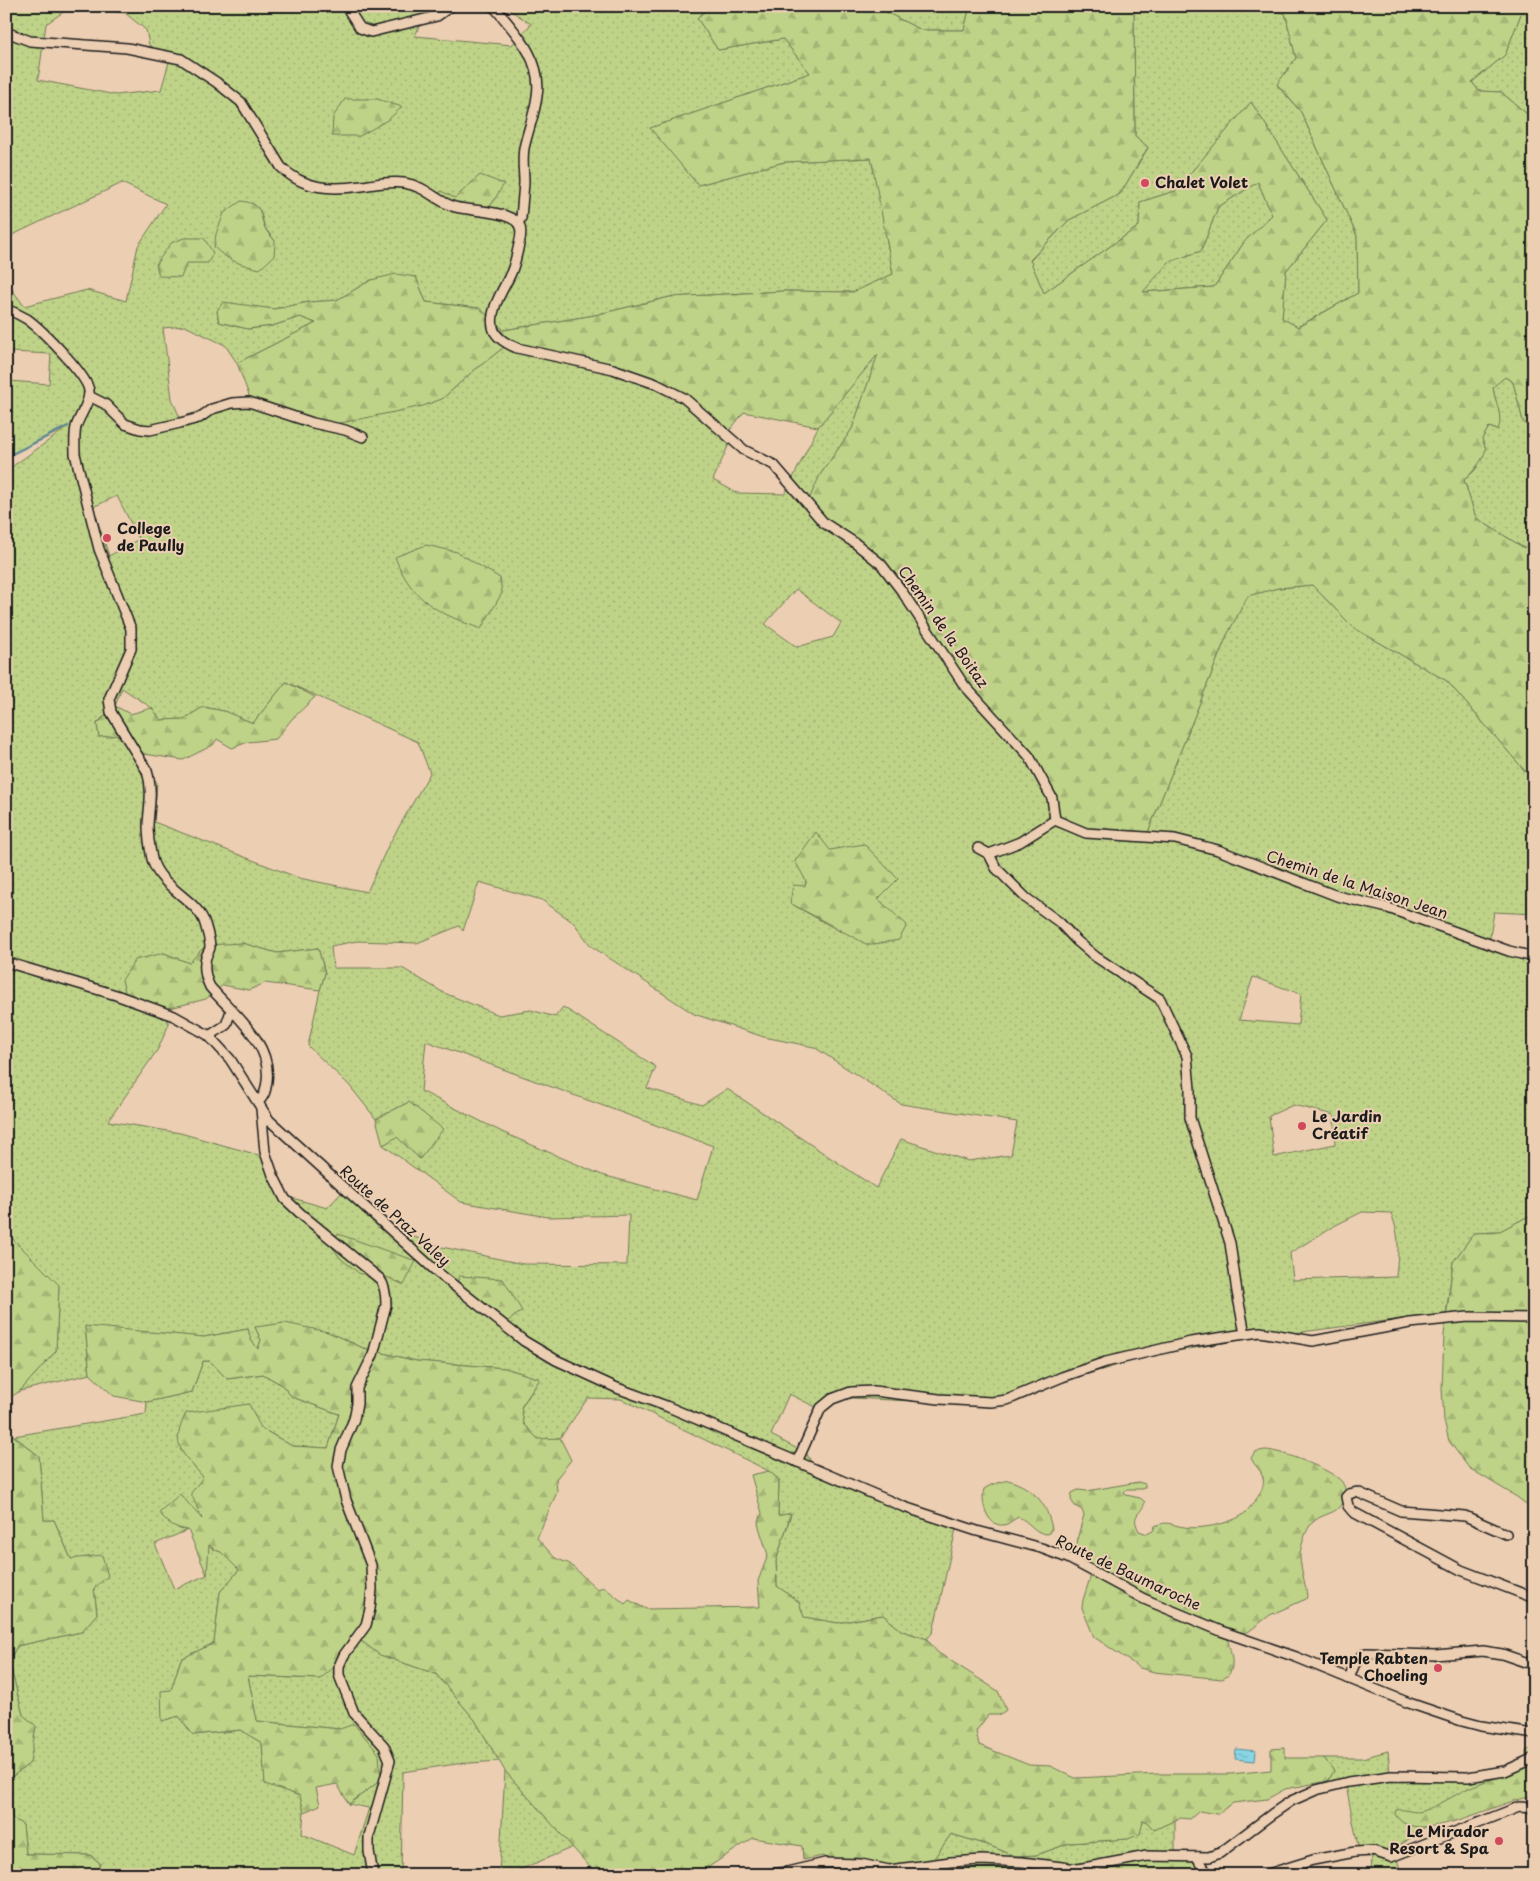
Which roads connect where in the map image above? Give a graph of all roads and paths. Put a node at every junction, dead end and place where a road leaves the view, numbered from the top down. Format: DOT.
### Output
graph roads {
  1 [pos="346,6"];
  2 [pos="451,6"];
  3 [pos="491,6"];
  4 [pos="6,32"];
  5 [pos="518,223"];
  6 [pos="6,309"];
  7 [pos="89,396"];
  8 [pos="363,437"];
  9 [pos="1055,820"];
  10 [pos="978,848"];
  11 [pos="989,854"];
  12 [pos="1534,957"];
  13 [pos="6,962"];
  14 [pos="232,1011"];
  15 [pos="209,1036"];
  16 [pos="260,1104"];
  17 [pos="1534,1318"];
  18 [pos="1245,1334"];
  19 [pos="796,1462"];
  20 [pos="1506,1534"];
  21 [pos="1534,1598"];
  22 [pos="1534,1665"];
  23 [pos="1349,1680"];
  24 [pos="1534,1734"];
  25 [pos="1534,1758"];
  26 [pos="1534,1808"];
  27 [pos="1198,1857"];
  28 [pos="373,1875"];
  29 [pos="762,1875"];
  30 [pos="1212,1875"];
  31 [pos="1265,1875"];
  1 -- 2 [label="street"];
  3 -- 5 [label="street"];
  4 -- 5 [label="street"];
  5 -- 9 [label="street, Chemin de la Boitaz"];
  6 -- 7 [label="street"];
  7 -- 8 [label="street"];
  7 -- 14 [label="street"];
  9 -- 11 [label="street"];
  9 -- 12 [label="street, Chemin de la Maison Jean"];
  10 -- 11 [label="street"];
  11 -- 18 [label="street"];
  13 -- 15 [label="street, Route de Praz Valey"];
  14 -- 15 [label="street"];
  14 -- 16 [label="street"];
  15 -- 16 [label="street, Route de Praz Valey"];
  16 -- 19 [label="street, Route de Praz Valey"];
  16 -- 28 [label="street"];
  17 -- 18 [label="street"];
  18 -- 19 [label="street"];
  19 -- 23 [label="street, Route de Baumaroche"];
  20 -- 21 [label="street"];
  22 -- 23 [label="street"];
  23 -- 24 [label="street, Route de Baumaroche"];
  25 -- 27 [label="street"];
  26 -- 31 [label="street"];
  27 -- 29 [label="street"];
  27 -- 30 [label="street"];
}
